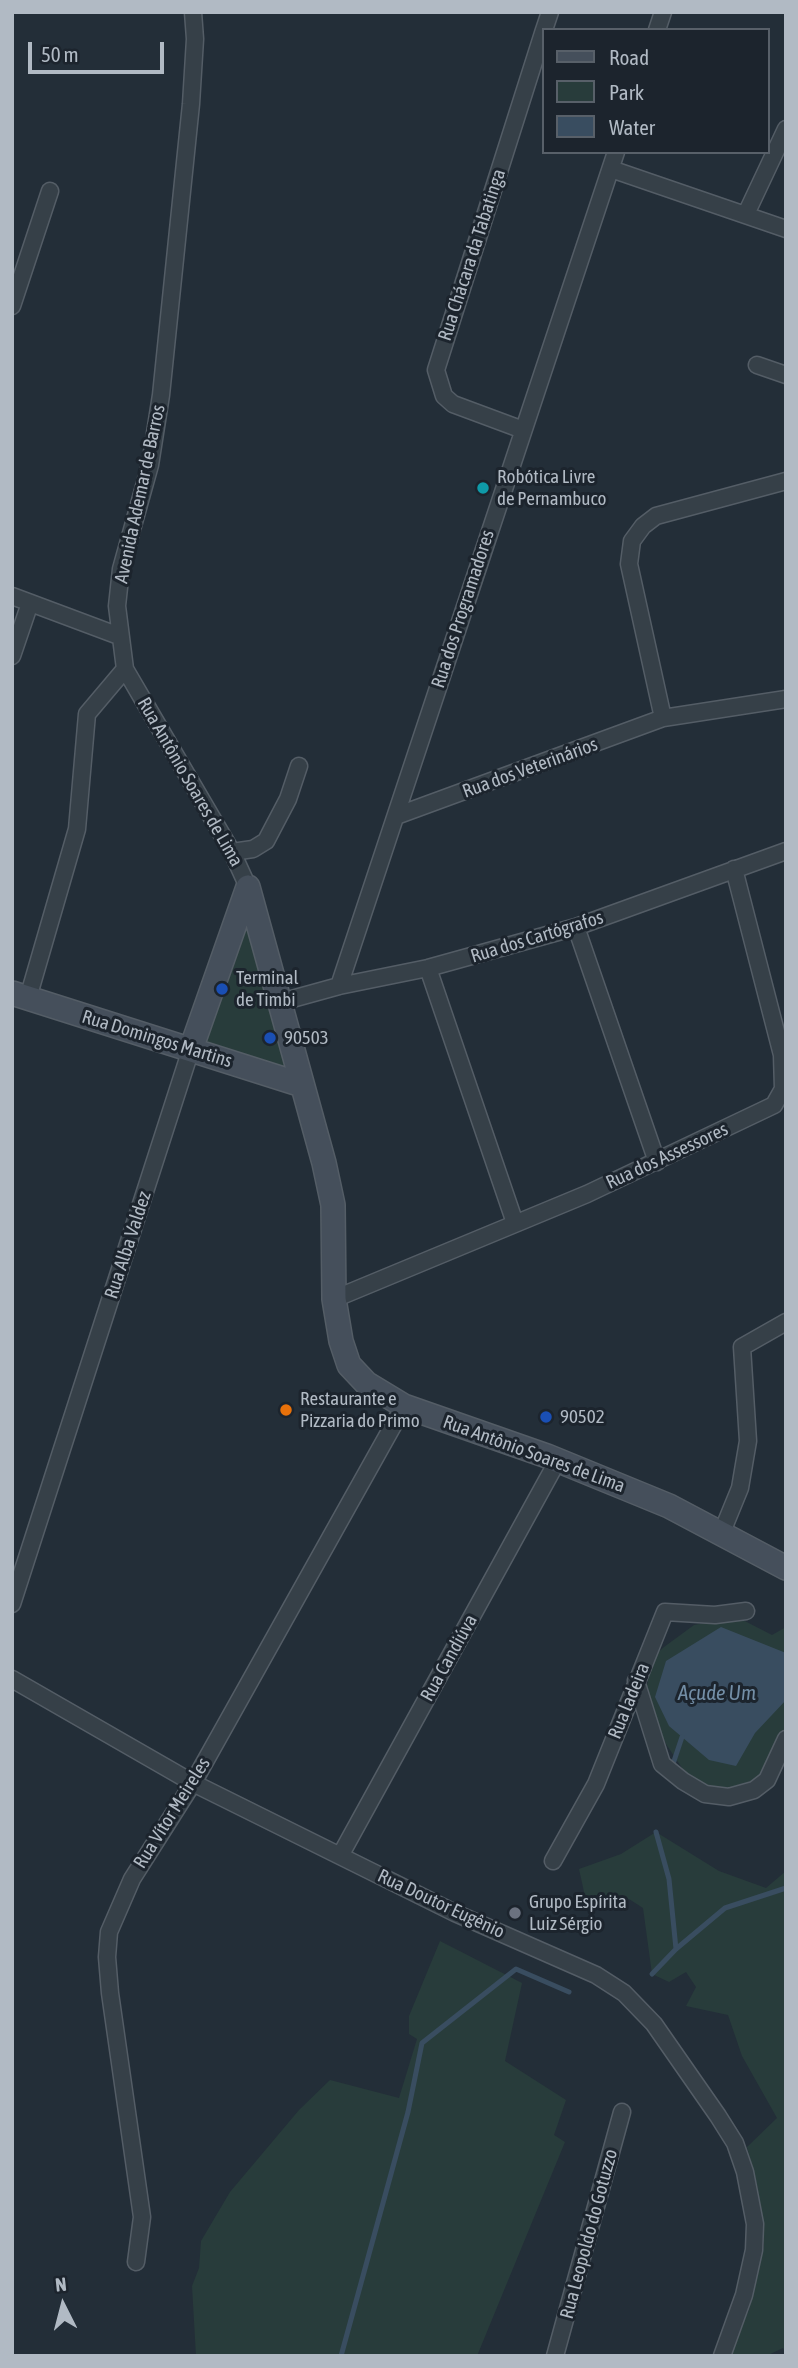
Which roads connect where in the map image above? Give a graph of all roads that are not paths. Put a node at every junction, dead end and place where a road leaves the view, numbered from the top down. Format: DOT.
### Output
graph roads {
  1 [pos="193,12"];
  2 [pos="542,36"];
  3 [pos="786,129"];
  4 [pos="615,154"];
  5 [pos="611,169"];
  6 [pos="50,191"];
  7 [pos="746,214"];
  8 [pos="786,229"];
  9 [pos="12,306"];
  10 [pos="757,365"];
  11 [pos="786,375"];
  12 [pos="523,430"];
  13 [pos="786,481"];
  14 [pos="12,596"];
  15 [pos="30,603"];
  16 [pos="119,636"];
  17 [pos="12,656"];
  18 [pos="125,669"];
  19 [pos="786,699"];
  20 [pos="663,718"];
  21 [pos="299,766"];
  22 [pos="396,816"];
  23 [pos="786,851"];
  24 [pos="232,852"];
  25 [pos="734,869"];
  26 [pos="248,887"];
  27 [pos="576,927"];
  28 [pos="428,968"];
  29 [pos="339,986"];
  30 [pos="16,994"];
  31 [pos="281,1002"];
  32 [pos="191,1049"];
  33 [pos="302,1085"];
  34 [pos="657,1162"];
  35 [pos="515,1223"];
  36 [pos="334,1299"];
  37 [pos="786,1322"];
  38 [pos="404,1406"];
  39 [pos="558,1460"];
  40 [pos="722,1532"];
  41 [pos="786,1568"];
  42 [pos="12,1604"];
  43 [pos="746,1611"];
  44 [pos="12,1679"];
  45 [pos="636,1681"];
  46 [pos="786,1739"];
  47 [pos="193,1783"];
  48 [pos="340,1856"];
  49 [pos="553,1861"];
  50 [pos="622,2112"];
  51 [pos="136,2262"];
  52 [pos="555,2356"];
  53 [pos="722,2356"];
  1 -- 16 [label="street, Avenida Ademar de Barros"];
  2 -- 12 [label="street, Rua Chácara da Tabatinga"];
  3 -- 7 [label="street"];
  4 -- 5 [label="street, Rua dos Programadores"];
  5 -- 7 [label="street"];
  5 -- 12 [label="street, Rua dos Programadores"];
  6 -- 9 [label="street"];
  7 -- 8 [label="street"];
  10 -- 11 [label="street"];
  12 -- 22 [label="street, Rua dos Programadores"];
  13 -- 20 [label="street"];
  14 -- 15 [label="street"];
  15 -- 16 [label="street"];
  15 -- 17 [label="street"];
  16 -- 18 [label="street, Avenida Ademar de Barros"];
  18 -- 24 [label="street, Rua Antônio Soares de Lima"];
  18 -- 30 [label="street"];
  19 -- 20 [label="street, Rua dos Veterinários"];
  20 -- 22 [label="street, Rua dos Veterinários"];
  21 -- 24 [label="street"];
  22 -- 29 [label="street, Rua dos Programadores"];
  23 -- 25 [label="street, Rua dos Cartógrafos"];
  24 -- 26 [label="street, Rua Antônio Soares de Lima"];
  25 -- 27 [label="street, Rua dos Cartógrafos"];
  25 -- 34 [label="street, Rua dos Assessores"];
  26 -- 31 [label="street, Rua Antônio Soares de Lima"];
  26 -- 32 [label="street, Rua Alba Valdez"];
  27 -- 28 [label="street, Rua dos Cartógrafos"];
  27 -- 34 [label="street"];
  28 -- 29 [label="street, Rua dos Cartógrafos"];
  28 -- 35 [label="street"];
  29 -- 31 [label="street, Rua dos Cartógrafos"];
  30 -- 32 [label="street, Rua Domingos Martins"];
  31 -- 33 [label="street, Rua Antônio Soares de Lima"];
  32 -- 33 [label="street, Rua Domingos Martins"];
  32 -- 42 [label="street, Rua Alba Valdez"];
  33 -- 36 [label="street, Rua Antônio Soares de Lima"];
  34 -- 35 [label="street, Rua dos Assessores"];
  35 -- 36 [label="street, Rua dos Assessores"];
  36 -- 38 [label="street, Rua Antônio Soares de Lima"];
  37 -- 40 [label="street"];
  38 -- 39 [label="street, Rua Antônio Soares de Lima"];
  38 -- 47 [label="street, Rua Vítor Meireles"];
  39 -- 40 [label="street, Rua Antônio Soares de Lima"];
  39 -- 48 [label="street, Rua Candiúva"];
  40 -- 41 [label="street, Rua Antônio Soares de Lima"];
  43 -- 45 [label="street, Rua ladeira"];
  44 -- 47 [label="street, Rua Doutor Eugênio"];
  45 -- 46 [label="street"];
  45 -- 49 [label="street, Rua ladeira"];
  47 -- 48 [label="street, Rua Doutor Eugênio"];
  47 -- 51 [label="street, Rua Vítor Meireles"];
  48 -- 53 [label="street, Rua Doutor Eugênio"];
  50 -- 52 [label="street, Rua Leopoldo do Gotuzzo"];
}
